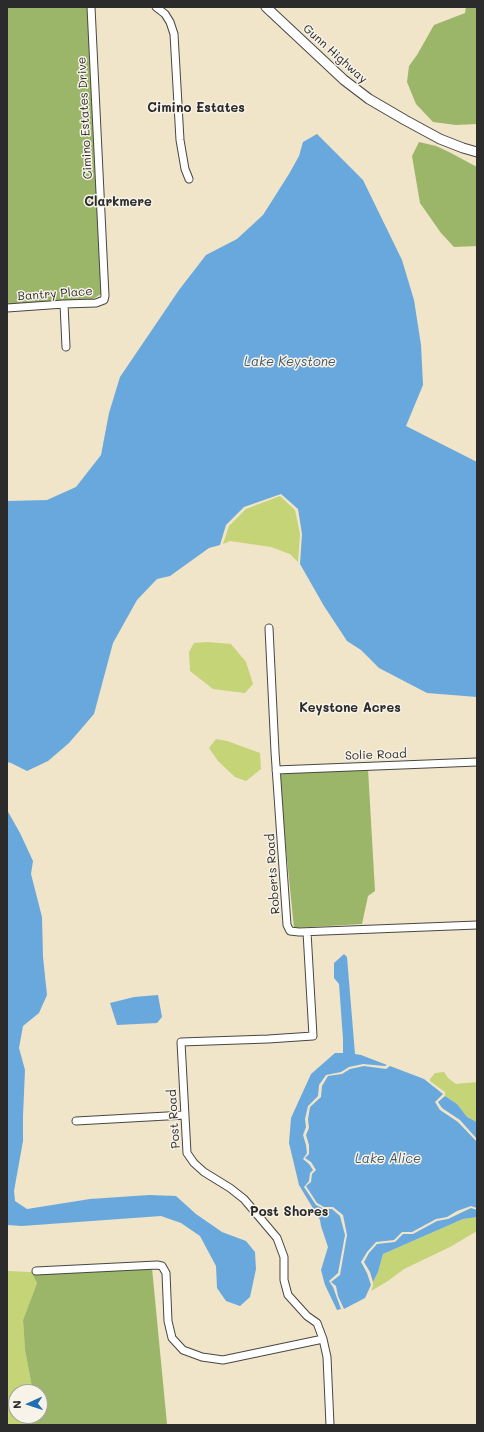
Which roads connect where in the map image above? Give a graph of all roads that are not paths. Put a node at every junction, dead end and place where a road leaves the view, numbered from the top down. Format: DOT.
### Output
graph roads {
  1 [pos="91,7"];
  2 [pos="156,7"];
  3 [pos="266,7"];
  4 [pos="275,7"];
  5 [pos="392,113"];
  6 [pos="477,152"];
  7 [pos="189,178"];
  8 [pos="104,300"];
  9 [pos="64,304"];
  10 [pos="7,308"];
  11 [pos="66,347"];
  12 [pos="269,628"];
  13 [pos="477,762"];
  14 [pos="276,770"];
  15 [pos="477,925"];
  16 [pos="307,932"];
  17 [pos="185,1115"];
  18 [pos="76,1121"];
  19 [pos="36,1271"];
  20 [pos="323,1339"];
  21 [pos="330,1425"];
  1 -- 8 [label="street, Cimino Estates Drive"];
  2 -- 7 [label="street"];
  3 -- 5 [label="main road, Gunn Highway"];
  4 -- 5 [label="main road, Gunn Highway"];
  5 -- 6 [label="main road, Gunn Highway"];
  8 -- 9 [label="street, Bantry Place"];
  9 -- 10 [label="street, Bantry Place"];
  9 -- 11 [label="street"];
  12 -- 14 [label="street, Roberts Road"];
  13 -- 14 [label="street, Solie Road"];
  14 -- 16 [label="street, Roberts Road"];
  15 -- 16 [label="street, Roberts Road"];
  16 -- 17 [label="street, Post Road"];
  17 -- 18 [label="street"];
  17 -- 20 [label="street, Post Road"];
  19 -- 20 [label="street"];
  20 -- 21 [label="street, Post Road"];
}
